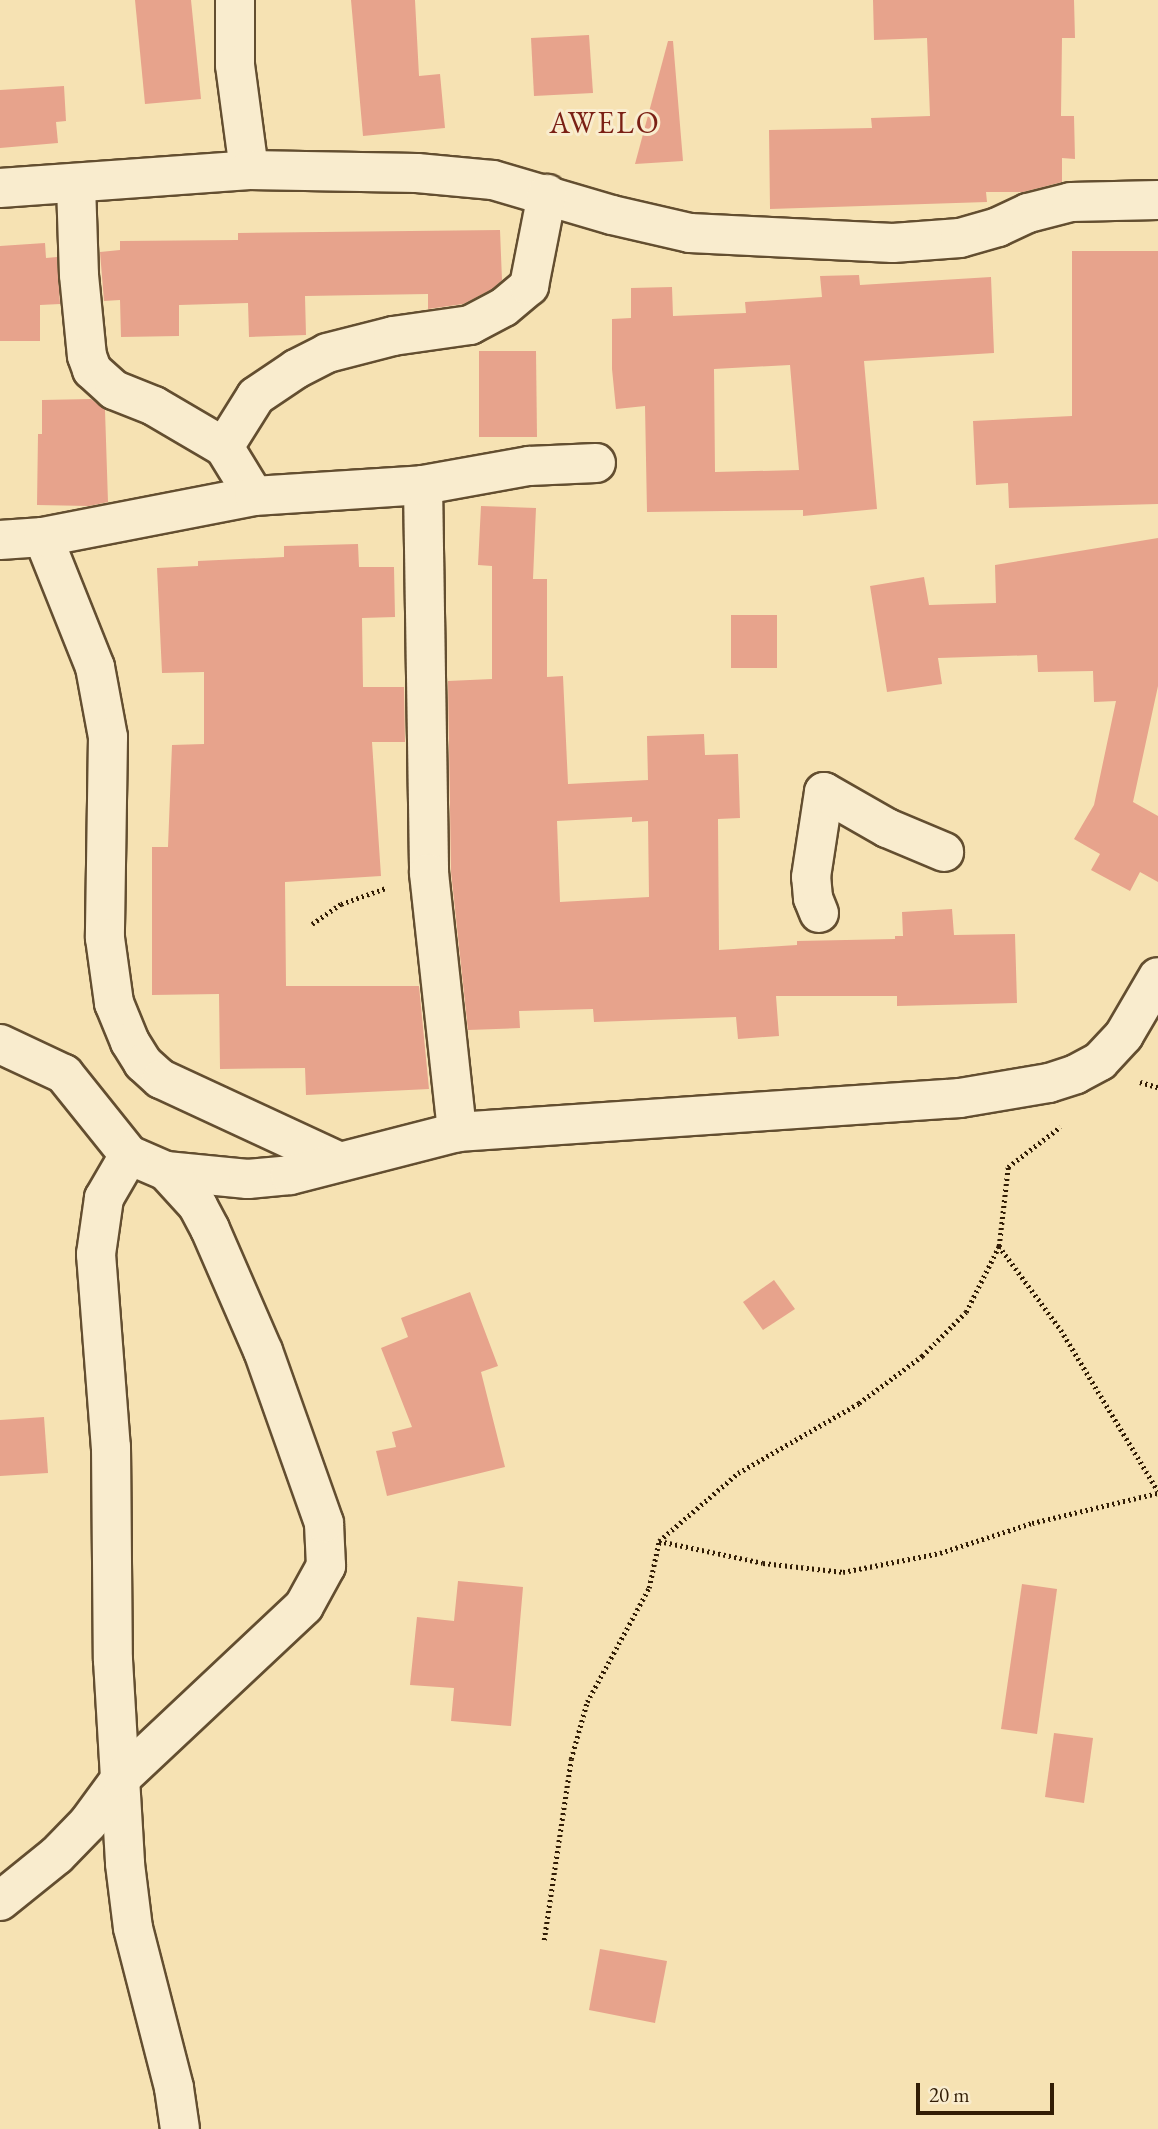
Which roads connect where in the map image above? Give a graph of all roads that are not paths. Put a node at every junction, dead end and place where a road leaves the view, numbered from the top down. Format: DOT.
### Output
graph roads {
  1 [pos="236,0"];
  2 [pos="250,170"];
  3 [pos="76,185"];
  4 [pos="0,188"];
  5 [pos="547,194"];
  6 [pos="1158,200"];
  7 [pos="224,447"];
  8 [pos="596,463"];
  9 [pos="423,485"];
  10 [pos="254,496"];
  11 [pos="43,537"];
  12 [pos="0,541"];
  13 [pos="944,852"];
  14 [pos="819,913"];
  15 [pos="1158,977"];
  16 [pos="0,1044"];
  17 [pos="457,1132"];
  18 [pos="129,1155"];
  19 [pos="338,1161"];
  20 [pos="166,1171"];
  21 [pos="121,1778"];
  22 [pos="0,1901"];
  23 [pos="180,2129"];
  1 -- 2 [label="street"];
  2 -- 3 [label="street"];
  2 -- 5 [label="street"];
  3 -- 4 [label="street"];
  3 -- 7 [label="street"];
  5 -- 6 [label="street"];
  5 -- 7 [label="street"];
  7 -- 10 [label="street"];
  8 -- 9 [label="street"];
  9 -- 10 [label="street"];
  9 -- 17 [label="street"];
  10 -- 11 [label="street"];
  11 -- 12 [label="street"];
  11 -- 19 [label="street"];
  13 -- 14 [label="street"];
  15 -- 17 [label="street"];
  16 -- 18 [label="street"];
  17 -- 19 [label="street"];
  18 -- 20 [label="street"];
  18 -- 21 [label="street"];
  19 -- 20 [label="street"];
  20 -- 21 [label="street"];
  21 -- 22 [label="street"];
  21 -- 23 [label="street"];
}
